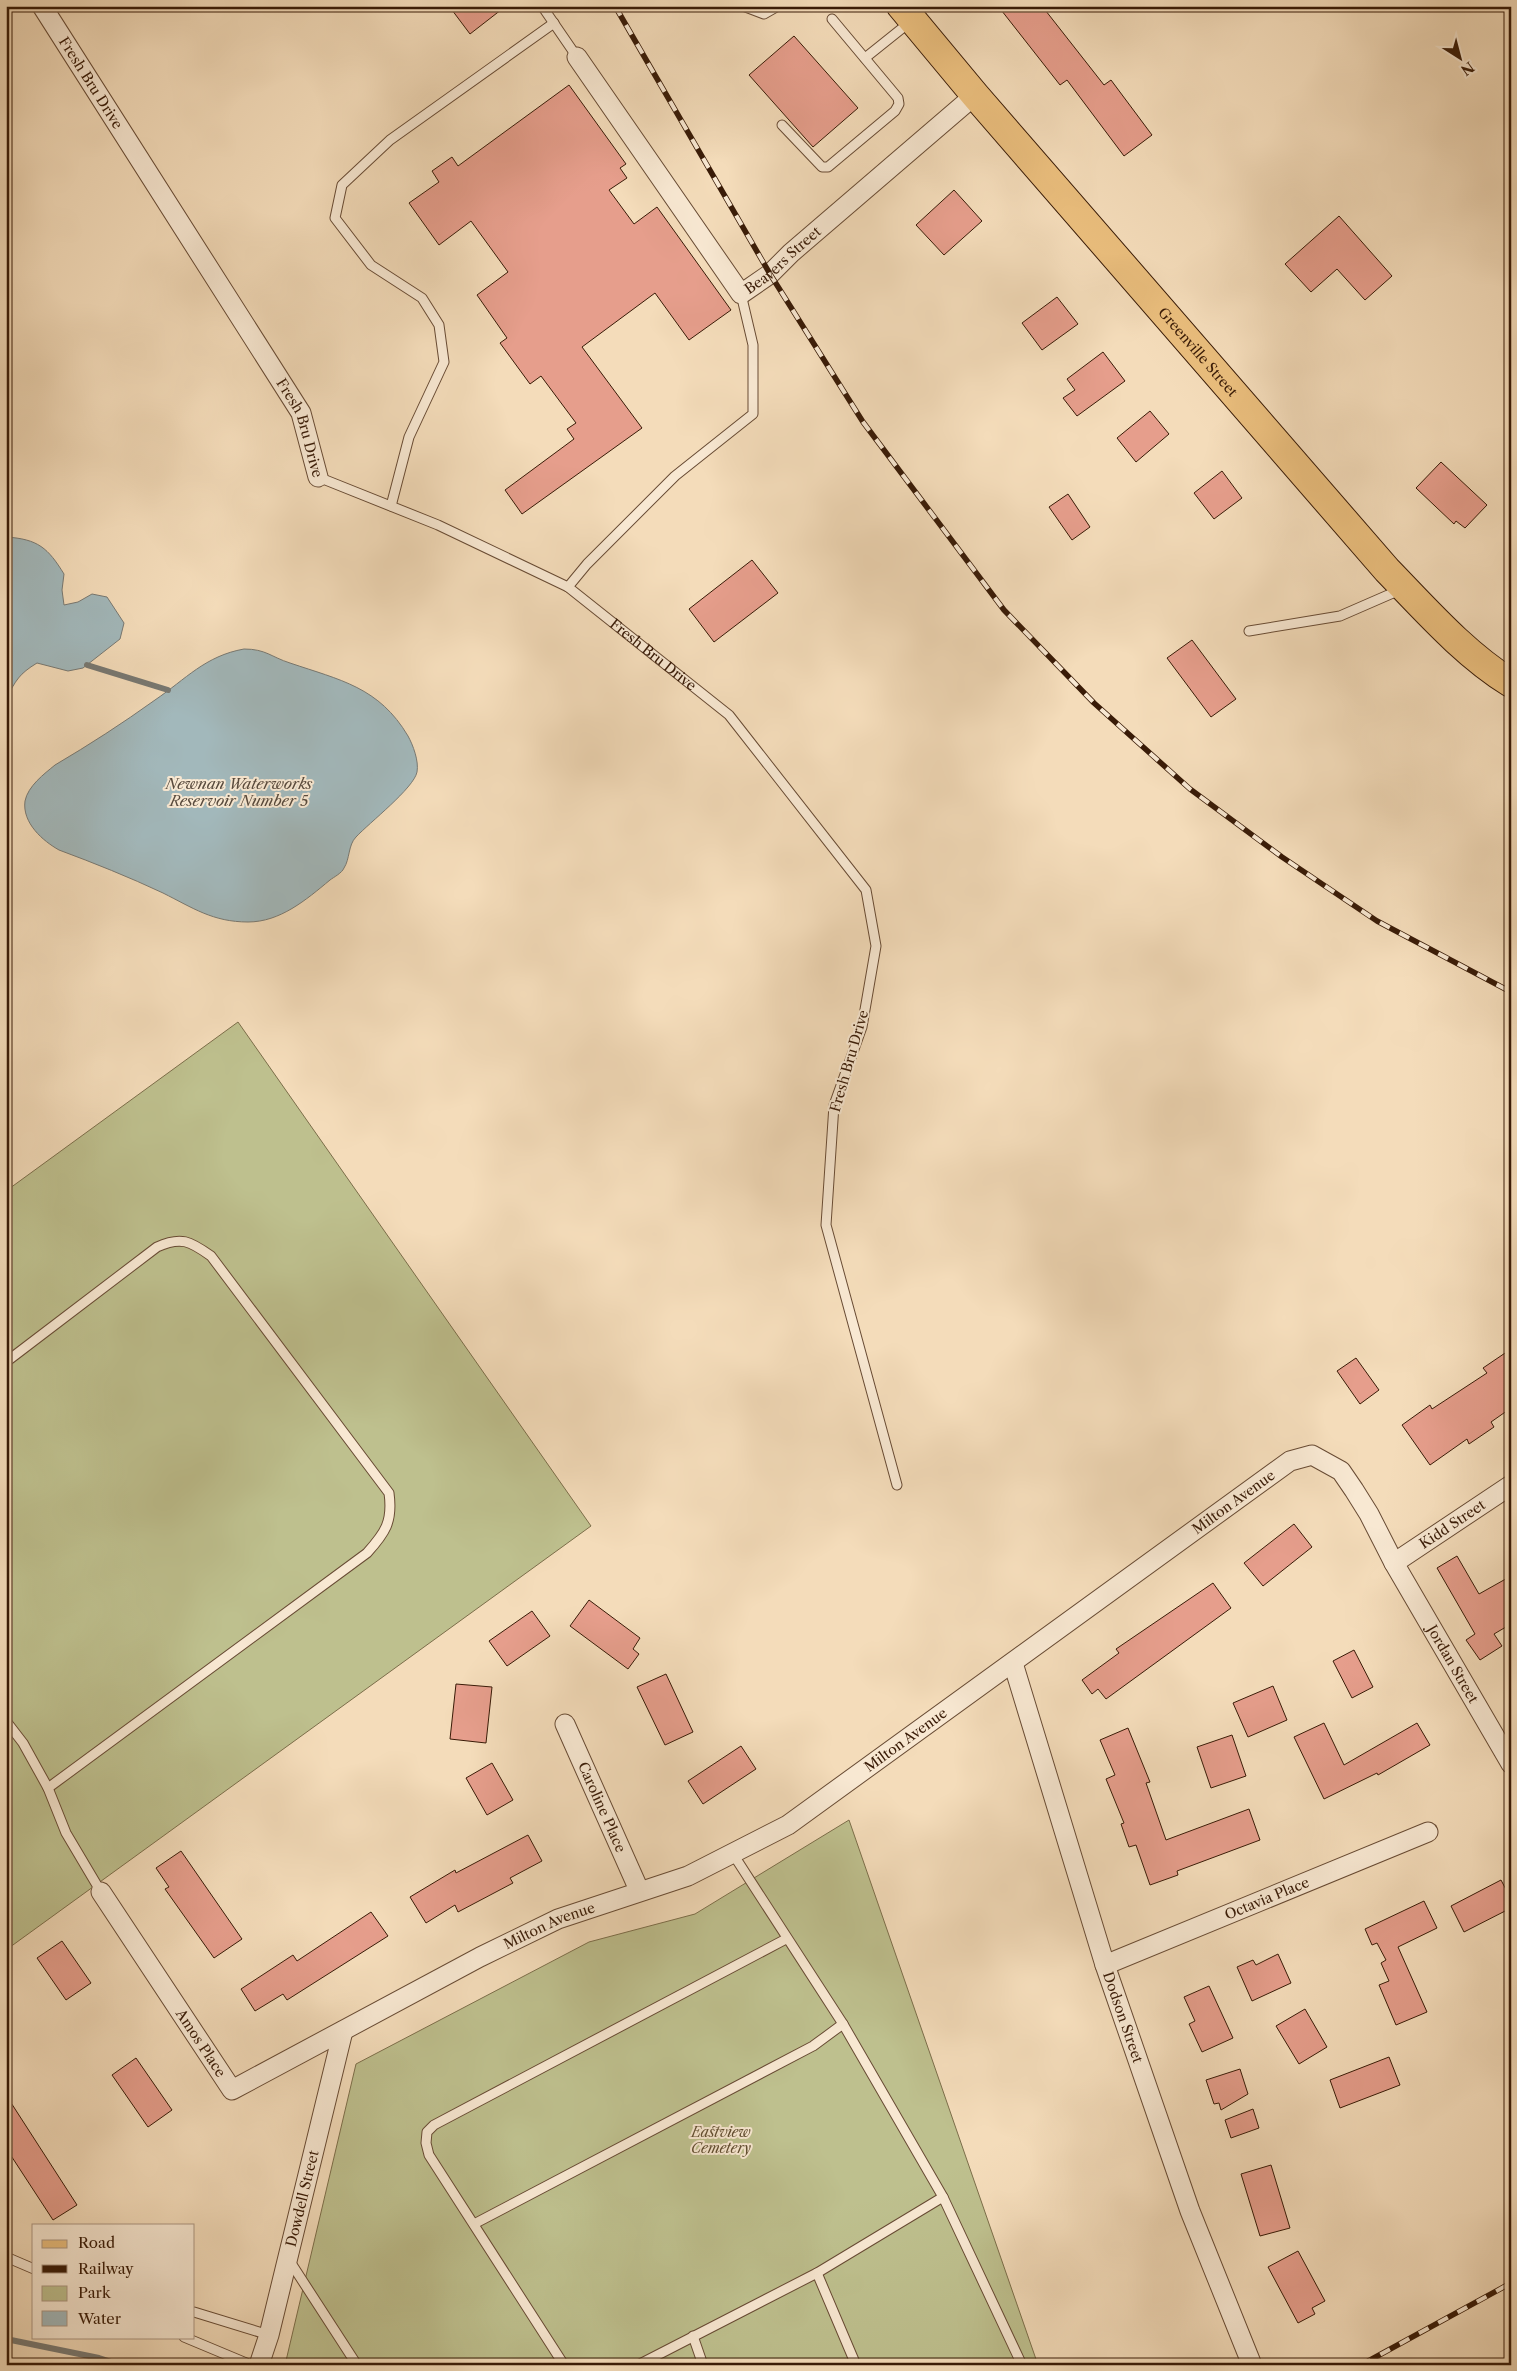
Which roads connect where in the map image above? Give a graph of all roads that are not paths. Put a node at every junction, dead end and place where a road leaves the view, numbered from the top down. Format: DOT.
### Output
graph roads {
  1 [pos="42,6"];
  2 [pos="542,6"];
  3 [pos="742,6"];
  4 [pos="778,6"];
  5 [pos="907,13"];
  6 [pos="832,19"];
  7 [pos="554,23"];
  8 [pos="577,57"];
  9 [pos="865,58"];
  10 [pos="975,94"];
  11 [pos="782,125"];
  12 [pos="741,294"];
  13 [pos="318,478"];
  14 [pos="391,506"];
  15 [pos="568,587"];
  16 [pos="1404,588"];
  17 [pos="1249,630"];
  18 [pos="1511,683"];
  19 [pos="6,1362"];
  20 [pos="1511,1484"];
  21 [pos="897,1485"];
  22 [pos="1394,1563"];
  23 [pos="1013,1663"];
  24 [pos="6,1721"];
  25 [pos="565,1724"];
  26 [pos="1511,1764"];
  27 [pos="48,1788"];
  28 [pos="1428,1832"];
  29 [pos="733,1854"];
  30 [pos="639,1890"];
  31 [pos="101,1892"];
  32 [pos="786,1939"];
  33 [pos="1105,1965"];
  34 [pos="843,2024"];
  35 [pos="343,2031"];
  36 [pos="943,2197"];
  37 [pos="474,2224"];
  38 [pos="6,2257"];
  39 [pos="287,2258"];
  40 [pos="32,2268"];
  41 [pos="817,2273"];
  42 [pos="195,2312"];
  43 [pos="269,2335"];
  44 [pos="693,2336"];
  45 [pos="186,2338"];
  46 [pos="251,2365"];
  47 [pos="259,2365"];
  48 [pos="357,2365"];
  49 [pos="564,2365"];
  50 [pos="638,2365"];
  51 [pos="703,2365"];
  52 [pos="856,2365"];
  53 [pos="1022,2365"];
  54 [pos="1252,2365"];
  1 -- 13 [label="street, Fresh Bru Drive"];
  2 -- 7 [label="lane"];
  3 -- 4 [label="lane"];
  5 -- 9 [label="lane"];
  5 -- 10 [label="main road, Greenville Street"];
  6 -- 9 [label="lane"];
  7 -- 8 [label="lane"];
  7 -- 14 [label="lane"];
  8 -- 12 [label="street, Beavers Street"];
  9 -- 11 [label="lane"];
  10 -- 12 [label="street, Beavers Street"];
  10 -- 16 [label="main road, Greenville Street"];
  12 -- 15 [label="lane"];
  13 -- 14 [label="lane, Fresh Bru Drive"];
  14 -- 15 [label="lane, Fresh Bru Drive"];
  15 -- 21 [label="lane, Fresh Bru Drive"];
  16 -- 17 [label="lane"];
  16 -- 18 [label="main road, Greenville Street"];
  19 -- 27 [label="lane"];
  20 -- 22 [label="street, Kidd Street"];
  22 -- 23 [label="street, Milton Avenue"];
  22 -- 26 [label="street, Jordan Street"];
  23 -- 29 [label="street, Milton Avenue"];
  23 -- 33 [label="street, Dodson Street"];
  24 -- 27 [label="lane"];
  25 -- 30 [label="street, Caroline Place"];
  27 -- 31 [label="lane"];
  28 -- 33 [label="street, Octavia Place"];
  29 -- 30 [label="street, Milton Avenue"];
  29 -- 32 [label="lane"];
  30 -- 35 [label="street, Milton Avenue"];
  31 -- 35 [label="street, Amos Place"];
  32 -- 34 [label="lane"];
  32 -- 37 [label="lane"];
  33 -- 54 [label="street, Dodson Street"];
  34 -- 36 [label="lane"];
  34 -- 37 [label="lane"];
  35 -- 39 [label="street, Dowdell Street"];
  36 -- 41 [label="lane"];
  36 -- 53 [label="lane"];
  37 -- 49 [label="lane"];
  38 -- 40 [label="lane"];
  39 -- 43 [label="street, Dowdell Street"];
  39 -- 48 [label="lane"];
  41 -- 44 [label="lane"];
  41 -- 52 [label="lane"];
  42 -- 43 [label="lane"];
  43 -- 47 [label="street, Dowdell Street"];
  44 -- 50 [label="lane"];
  44 -- 51 [label="lane"];
  45 -- 46 [label="lane"];
}
